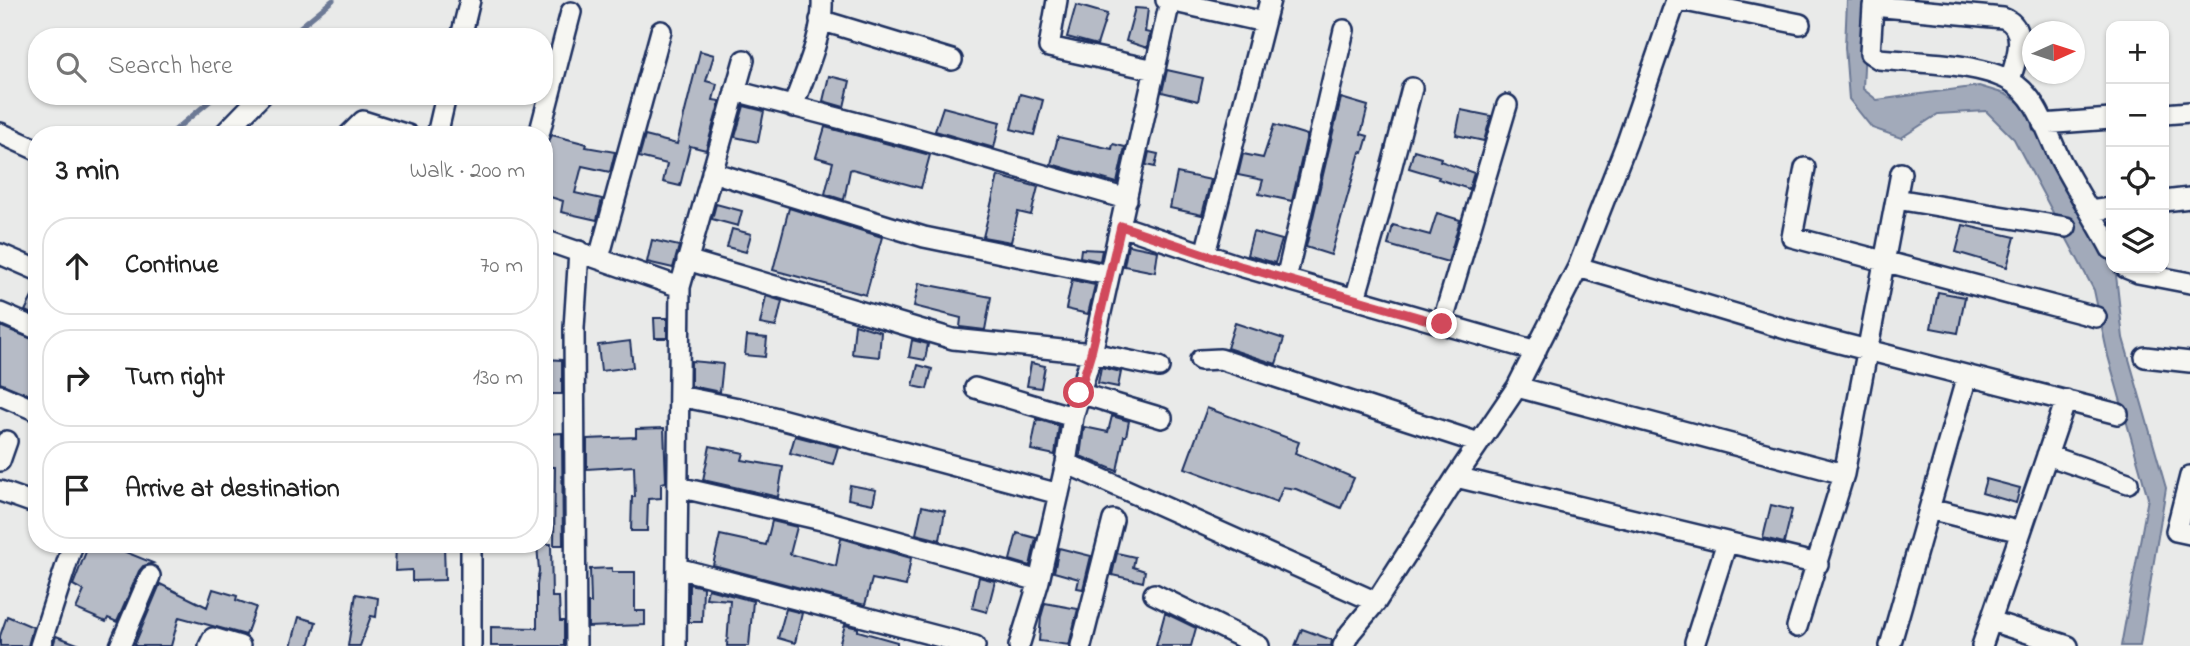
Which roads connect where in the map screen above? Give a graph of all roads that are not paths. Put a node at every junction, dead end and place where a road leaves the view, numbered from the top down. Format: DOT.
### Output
graph roads {
  1 [pos="470,0"];
  2 [pos="822,0"];
  3 [pos="1057,0"];
  4 [pos="1270,0"];
  5 [pos="1678,0"];
  6 [pos="1168,1"];
  7 [pos="570,12"];
  8 [pos="821,20"];
  9 [pos="1264,22"];
  10 [pos="1800,24"];
  11 [pos="463,28"];
  12 [pos="1344,30"];
  13 [pos="661,31"];
  14 [pos="744,60"];
  15 [pos="952,61"];
  16 [pos="1155,70"];
  17 [pos="553,79"];
  18 [pos="2010,80"];
  19 [pos="1412,88"];
  20 [pos="735,91"];
  21 [pos="252,105"];
  22 [pos="444,105"];
  23 [pos="547,105"];
  24 [pos="1507,105"];
  25 [pos="793,107"];
  26 [pos="2190,112"];
  27 [pos="2169,114"];
  28 [pos="2106,119"];
  29 [pos="2043,124"];
  30 [pos="232,126"];
  31 [pos="358,126"];
  32 [pos="379,126"];
  33 [pos="439,126"];
  34 [pos="541,126"];
  35 [pos="0,133"];
  36 [pos="28,146"];
  37 [pos="1805,168"];
  38 [pos="712,172"];
  39 [pos="1901,173"];
  40 [pos="1896,198"];
  41 [pos="2190,198"];
  42 [pos="1127,199"];
  43 [pos="2169,200"];
  44 [pos="2106,209"];
  45 [pos="2090,211"];
  46 [pos="1121,226"];
  47 [pos="2066,227"];
  48 [pos="2106,240"];
  49 [pos="553,243"];
  50 [pos="579,251"];
  51 [pos="0,254"];
  52 [pos="1205,254"];
  53 [pos="599,258"];
  54 [pos="687,260"];
  55 [pos="1884,261"];
  56 [pos="28,266"];
  57 [pos="1578,267"];
  58 [pos="2136,273"];
  59 [pos="1110,275"];
  60 [pos="1286,279"];
  61 [pos="2190,283"];
  62 [pos="680,287"];
  63 [pos="1355,299"];
  64 [pos="0,313"];
  65 [pos="2096,317"];
  66 [pos="28,324"];
  67 [pos="1442,324"];
  68 [pos="1867,350"];
  69 [pos="1536,351"];
  70 [pos="1091,353"];
  71 [pos="2145,357"];
  72 [pos="1200,360"];
  73 [pos="2190,362"];
  74 [pos="1159,367"];
  75 [pos="1968,376"];
  76 [pos="1517,387"];
  77 [pos="975,388"];
  78 [pos="1079,393"];
  79 [pos="0,395"];
  80 [pos="679,396"];
  81 [pos="2066,400"];
  82 [pos="28,407"];
  83 [pos="2118,414"];
  84 [pos="1073,418"];
  85 [pos="1162,418"];
  86 [pos="7,441"];
  87 [pos="1479,443"];
  88 [pos="2047,455"];
  89 [pos="0,461"];
  90 [pos="1066,463"];
  91 [pos="1843,474"];
  92 [pos="2190,476"];
  93 [pos="1456,477"];
  94 [pos="2128,483"];
  95 [pos="678,487"];
  96 [pos="0,491"];
  97 [pos="1059,494"];
  98 [pos="28,502"];
  99 [pos="1929,509"];
  100 [pos="1113,520"];
  101 [pos="2021,532"];
  102 [pos="2190,534"];
  103 [pos="1727,542"];
  104 [pos="70,553"];
  105 [pos="471,553"];
  106 [pos="1818,564"];
  107 [pos="677,568"];
  108 [pos="150,576"];
  109 [pos="1039,582"];
  110 [pos="1154,594"];
  111 [pos="1376,602"];
  112 [pos="1991,621"];
  113 [pos="1797,627"];
  114 [pos="1695,642"];
  115 [pos="40,646"];
  116 [pos="120,646"];
  117 [pos="209,646"];
  118 [pos="240,646"];
  119 [pos="471,646"];
  120 [pos="576,646"];
  121 [pos="676,646"];
  122 [pos="975,646"];
  123 [pos="1019,646"];
  124 [pos="1081,646"];
  125 [pos="1259,646"];
  126 [pos="1343,646"];
  127 [pos="1890,646"];
  128 [pos="1982,646"];
  129 [pos="2068,646"];
  1 -- 11 [label="street"];
  2 -- 8 [label="street"];
  3 -- 16 [label="street"];
  4 -- 9 [label="street"];
  5 -- 10 [label="street"];
  5 -- 57 [label="street"];
  6 -- 9 [label="street"];
  6 -- 16 [label="street"];
  7 -- 17 [label="street"];
  8 -- 15 [label="street"];
  8 -- 25 [label="street"];
  9 -- 52 [label="street"];
  12 -- 60 [label="street"];
  13 -- 53 [label="street"];
  14 -- 20 [label="street"];
  16 -- 42 [label="street"];
  18 -- 18 [label="street"];
  18 -- 29 [label="street"];
  19 -- 63 [label="street"];
  20 -- 25 [label="street"];
  20 -- 38 [label="street"];
  21 -- 30 [label="street"];
  22 -- 33 [label="street"];
  23 -- 34 [label="street"];
  24 -- 67 [label="street"];
  25 -- 42 [label="street"];
  26 -- 27 [label="street"];
  28 -- 29 [label="street"];
  29 -- 45 [label="street"];
  31 -- 32 [label="street"];
  35 -- 36 [label="street"];
  37 -- 55 [label="street"];
  38 -- 54 [label="street"];
  38 -- 59 [label="street"];
  39 -- 40 [label="street"];
  40 -- 47 [label="street"];
  40 -- 55 [label="street"];
  41 -- 43 [label="street"];
  42 -- 46 [label="street"];
  44 -- 45 [label="street"];
  45 -- 48 [label="street"];
  46 -- 52 [label="street"];
  46 -- 59 [label="street"];
  49 -- 50 [label="street"];
  50 -- 53 [label="street"];
  50 -- 120 [label="street"];
  51 -- 56 [label="street"];
  52 -- 60 [label="street"];
  53 -- 62 [label="street"];
  54 -- 62 [label="street"];
  54 -- 70 [label="street"];
  55 -- 65 [label="street"];
  55 -- 68 [label="street"];
  57 -- 68 [label="street"];
  57 -- 69 [label="street"];
  58 -- 61 [label="street"];
  59 -- 70 [label="street"];
  60 -- 63 [label="street"];
  62 -- 80 [label="street"];
  63 -- 67 [label="street"];
  64 -- 66 [label="street"];
  67 -- 69 [label="street"];
  68 -- 75 [label="street"];
  68 -- 91 [label="street"];
  69 -- 76 [label="street"];
  70 -- 74 [label="street"];
  70 -- 78 [label="street"];
  71 -- 73 [label="street"];
  72 -- 87 [label="street"];
  75 -- 81 [label="street"];
  75 -- 99 [label="street"];
  76 -- 87 [label="street"];
  76 -- 91 [label="street"];
  77 -- 84 [label="street"];
  78 -- 84 [label="street"];
  78 -- 85 [label="street"];
  79 -- 82 [label="street"];
  80 -- 95 [label="street"];
  80 -- 97 [label="street"];
  81 -- 83 [label="street"];
  81 -- 88 [label="street"];
  84 -- 90 [label="street"];
  86 -- 89 [label="street"];
  87 -- 93 [label="street"];
  88 -- 94 [label="street"];
  88 -- 101 [label="street"];
  90 -- 97 [label="street"];
  90 -- 111 [label="street"];
  91 -- 106 [label="street"];
  92 -- 102 [label="street"];
  93 -- 103 [label="street"];
  93 -- 111 [label="street"];
  95 -- 107 [label="street"];
  95 -- 109 [label="street"];
  96 -- 98 [label="street"];
  97 -- 109 [label="street"];
  99 -- 101 [label="street"];
  99 -- 127 [label="street"];
  100 -- 124 [label="street"];
  101 -- 112 [label="street"];
  103 -- 106 [label="street"];
  103 -- 114 [label="street"];
  104 -- 115 [label="street"];
  105 -- 119 [label="street"];
  106 -- 113 [label="street"];
  107 -- 121 [label="street"];
  107 -- 122 [label="street"];
  108 -- 116 [label="street"];
  109 -- 123 [label="street"];
  110 -- 125 [label="street"];
  111 -- 126 [label="street"];
  112 -- 128 [label="street"];
  112 -- 129 [label="street"];
  117 -- 118 [label="street"];
}
